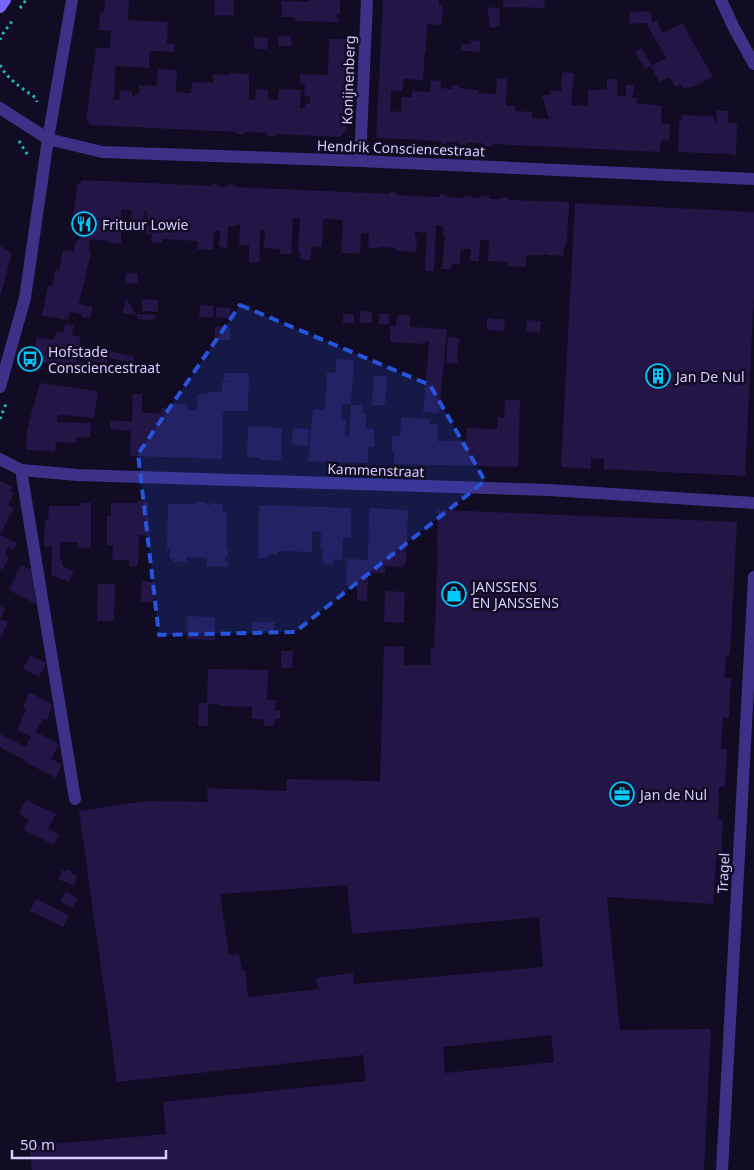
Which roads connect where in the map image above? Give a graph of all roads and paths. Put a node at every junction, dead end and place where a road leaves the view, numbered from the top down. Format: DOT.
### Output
graph roads {
  1 [pos="5,0"];
  2 [pos="72,0"];
  3 [pos="367,0"];
  4 [pos="721,0"];
  5 [pos="0,7"];
  6 [pos="754,64"];
  7 [pos="0,65"];
  8 [pos="39,106"];
  9 [pos="0,108"];
  10 [pos="48,139"];
  11 [pos="360,161"];
  12 [pos="754,179"];
  13 [pos="0,387"];
  14 [pos="0,459"];
  15 [pos="21,470"];
  16 [pos="754,503"];
  17 [pos="754,578"];
  18 [pos="75,799"];
  19 [pos="722,1170"];
  1 -- 5 [label="main road"];
  2 -- 10 [label="street"];
  3 -- 11 [label="street, Konijnenberg"];
  4 -- 6 [label="street"];
  7 -- 8 [label="path"];
  9 -- 10 [label="street, Hendrik Consciencestraat"];
  10 -- 11 [label="street, Hendrik Consciencestraat"];
  10 -- 13 [label="street"];
  11 -- 12 [label="street, Hendrik Consciencestraat"];
  14 -- 15 [label="street, Kammenstraat"];
  15 -- 16 [label="street, Kammenstraat"];
  15 -- 18 [label="street"];
  17 -- 19 [label="street, Tragel"];
}
